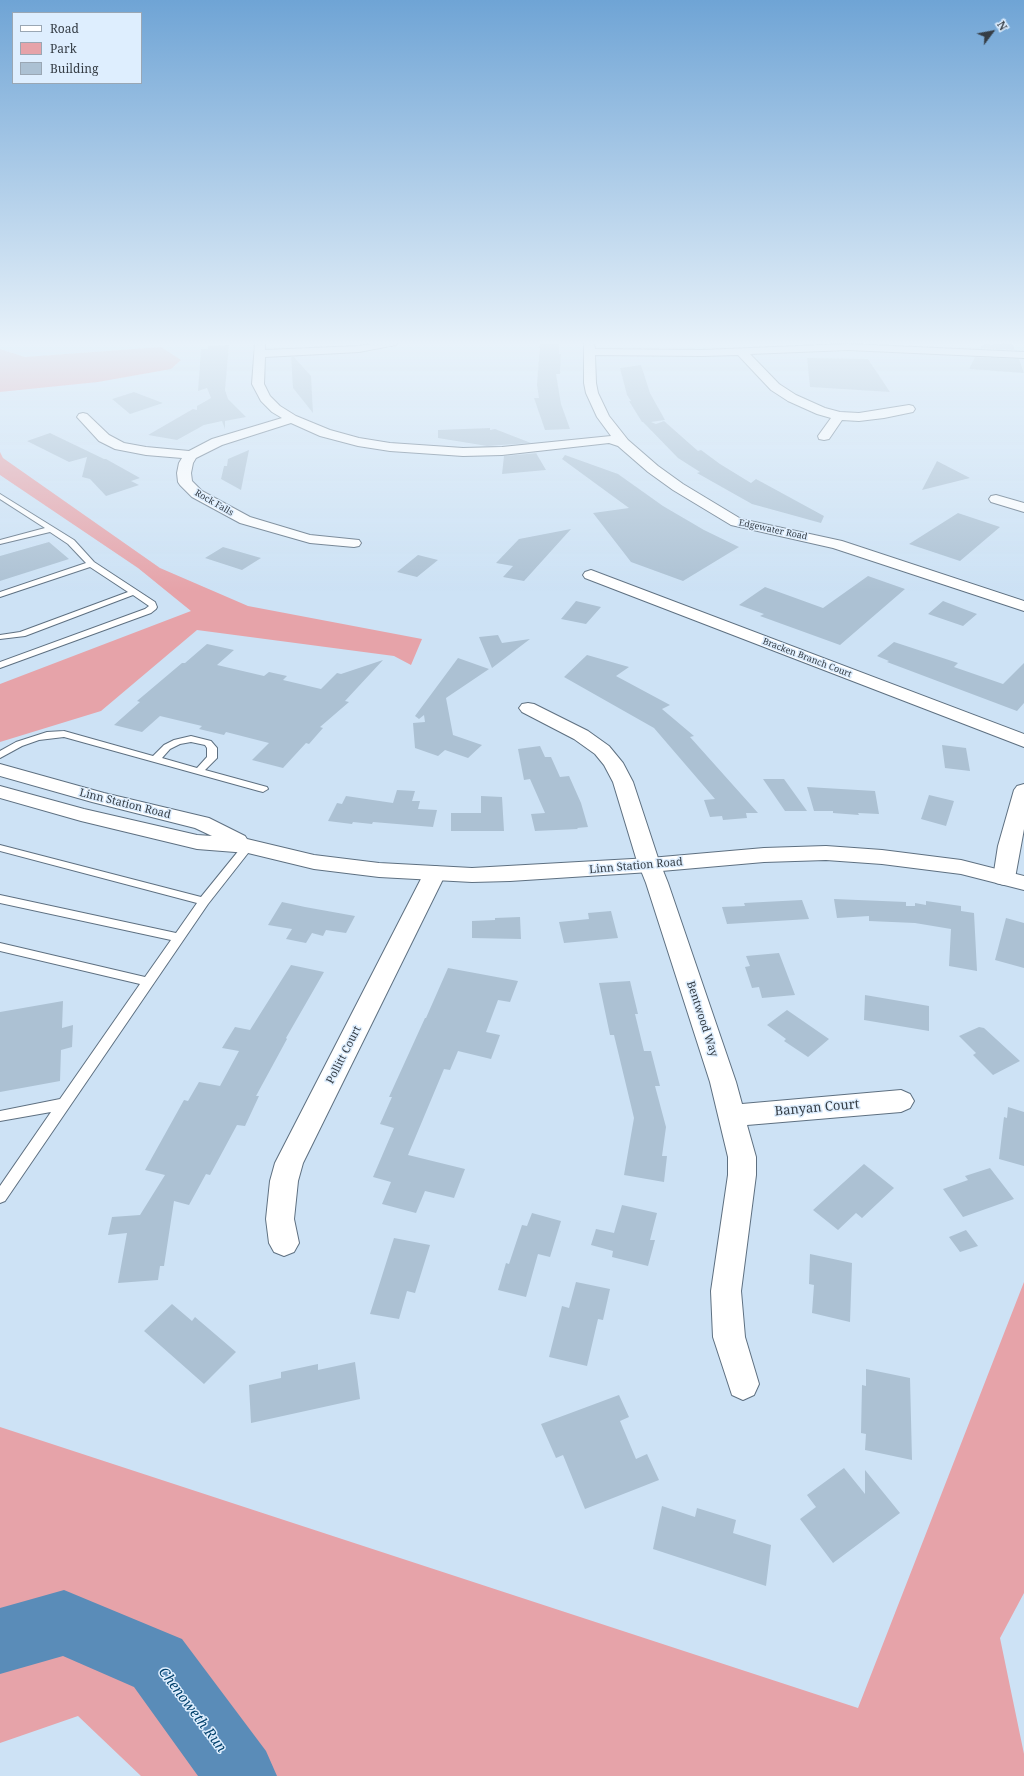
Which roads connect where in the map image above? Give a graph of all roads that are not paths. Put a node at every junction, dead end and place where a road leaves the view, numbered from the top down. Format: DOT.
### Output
graph roads {
  1 [pos="92,426"];
  2 [pos="270,426"];
  3 [pos="308,426"];
  4 [pos="610,426"];
  5 [pos="832,426"];
  6 [pos="824,436"];
  7 [pos="623,443"];
  8 [pos="192,455"];
  9 [pos="0,496"];
  10 [pos="996,499"];
  11 [pos="14,504"];
  12 [pos="0,507"];
  13 [pos="1024,508"];
  14 [pos="51,529"];
  15 [pos="0,542"];
  16 [pos="354,543"];
  17 [pos="91,564"];
  18 [pos="591,575"];
  19 [pos="134,592"];
  20 [pos="0,595"];
  21 [pos="1024,606"];
  22 [pos="1,638"];
  23 [pos="0,665"];
  24 [pos="528,708"];
  25 [pos="1024,741"];
  26 [pos="0,755"];
  27 [pos="155,759"];
  28 [pos="0,770"];
  29 [pos="199,771"];
  30 [pos="263,789"];
  31 [pos="1024,790"];
  32 [pos="0,792"];
  33 [pos="248,846"];
  34 [pos="0,848"];
  35 [pos="650,865"];
  36 [pos="434,873"];
  37 [pos="1014,881"];
  38 [pos="0,899"];
  39 [pos="204,901"];
  40 [pos="178,938"];
  41 [pos="0,947"];
  42 [pos="148,982"];
  43 [pos="901,1101"];
  44 [pos="64,1104"];
  45 [pos="0,1116"];
  46 [pos="732,1116"];
  47 [pos="0,1197"];
  48 [pos="284,1244"];
  49 [pos="743,1384"];
  1 -- 8 [label="street"];
  2 -- 8 [label="street"];
  3 -- 7 [label="street"];
  4 -- 7 [label="street, Edgewater Road"];
  5 -- 6 [label="street"];
  7 -- 21 [label="street, Edgewater Road"];
  8 -- 16 [label="street, Rock Falls"];
  9 -- 11 [label="lane"];
  10 -- 13 [label="street"];
  11 -- 12 [label="lane"];
  11 -- 14 [label="lane"];
  14 -- 15 [label="lane"];
  14 -- 17 [label="lane"];
  17 -- 19 [label="lane"];
  17 -- 20 [label="lane"];
  18 -- 25 [label="street, Bracken Branch Court"];
  19 -- 22 [label="lane"];
  19 -- 23 [label="lane"];
  24 -- 35 [label="street, Bentwood Way"];
  26 -- 27 [label="lane"];
  27 -- 29 [label="lane"];
  27 -- 29 [label="lane"];
  28 -- 33 [label="street, Linn Station Road"];
  29 -- 30 [label="lane"];
  31 -- 37 [label="street"];
  32 -- 33 [label="street, Linn Station Road"];
  33 -- 36 [label="street, Linn Station Road"];
  33 -- 39 [label="lane"];
  34 -- 39 [label="lane"];
  35 -- 36 [label="street, Linn Station Road"];
  35 -- 37 [label="street, Linn Station Road"];
  35 -- 46 [label="street, Bentwood Way"];
  36 -- 48 [label="street, Pollitt Court"];
  38 -- 40 [label="lane"];
  39 -- 40 [label="lane"];
  40 -- 42 [label="lane"];
  41 -- 42 [label="lane"];
  42 -- 44 [label="lane"];
  43 -- 46 [label="street, Banyan Court"];
  44 -- 45 [label="lane"];
  44 -- 47 [label="lane"];
  46 -- 49 [label="street, Bentwood Way"];
}
